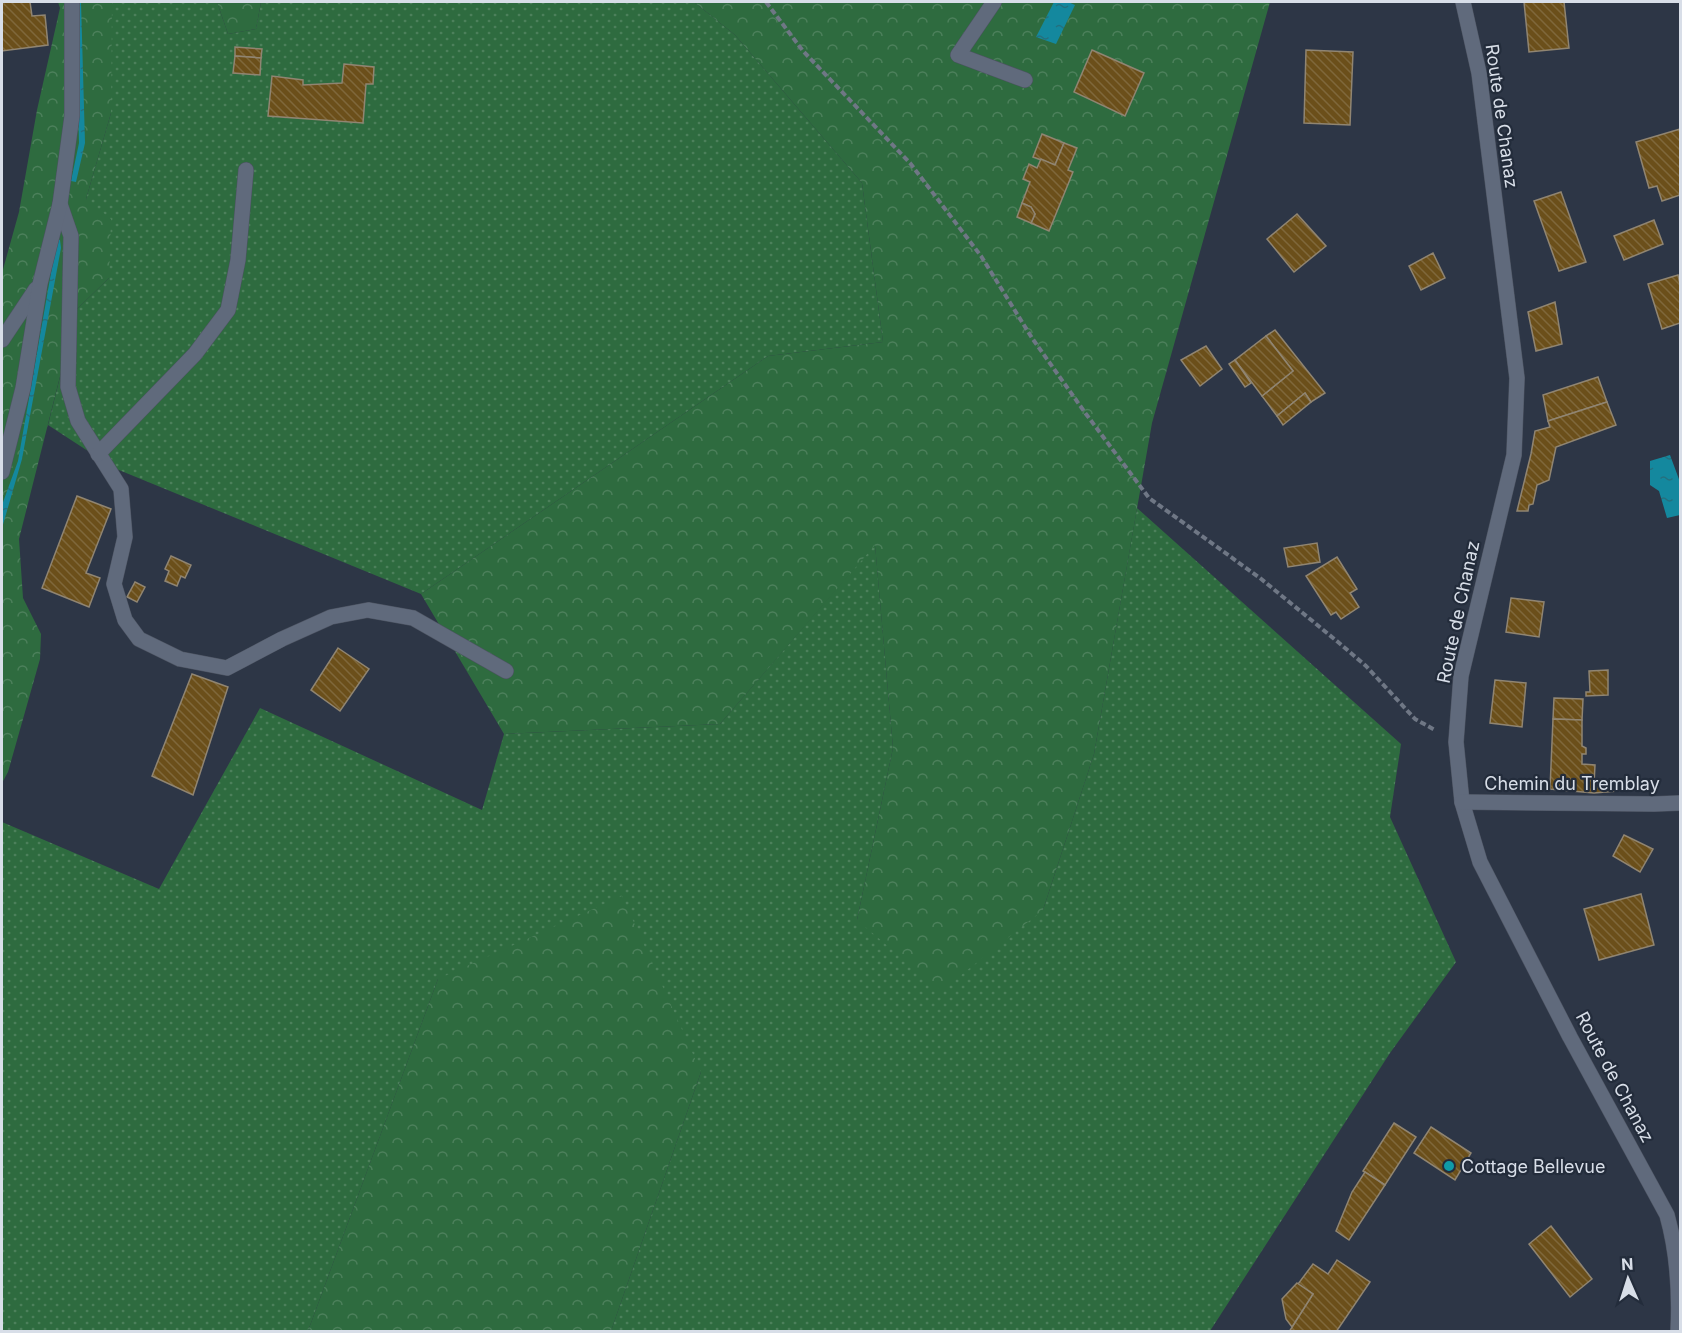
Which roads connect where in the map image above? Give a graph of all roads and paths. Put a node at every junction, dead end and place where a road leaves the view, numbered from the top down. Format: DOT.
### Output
graph roads {
  1 [pos="72,2"];
  2 [pos="766,2"];
  3 [pos="994,2"];
  4 [pos="1462,2"];
  5 [pos="1026,80"];
  6 [pos="246,170"];
  7 [pos="60,204"];
  8 [pos="40,284"];
  9 [pos="2,340"];
  10 [pos="98,454"];
  11 [pos="2,472"];
  12 [pos="506,671"];
  13 [pos="1456,742"];
  14 [pos="1462,802"];
  15 [pos="1680,803"];
  16 [pos="1678,1332"];
  1 -- 7 [label="street"];
  2 -- 13 [label="path"];
  3 -- 5 [label="street"];
  4 -- 13 [label="street, Route de Chanaz"];
  6 -- 10 [label="street"];
  7 -- 8 [label="street"];
  7 -- 10 [label="street"];
  8 -- 9 [label="street"];
  8 -- 11 [label="street"];
  10 -- 12 [label="street"];
  13 -- 14 [label="street, Route de Chanaz"];
  14 -- 15 [label="street, Chemin du Tremblay"];
  14 -- 16 [label="street, Route de Chanaz"];
}
